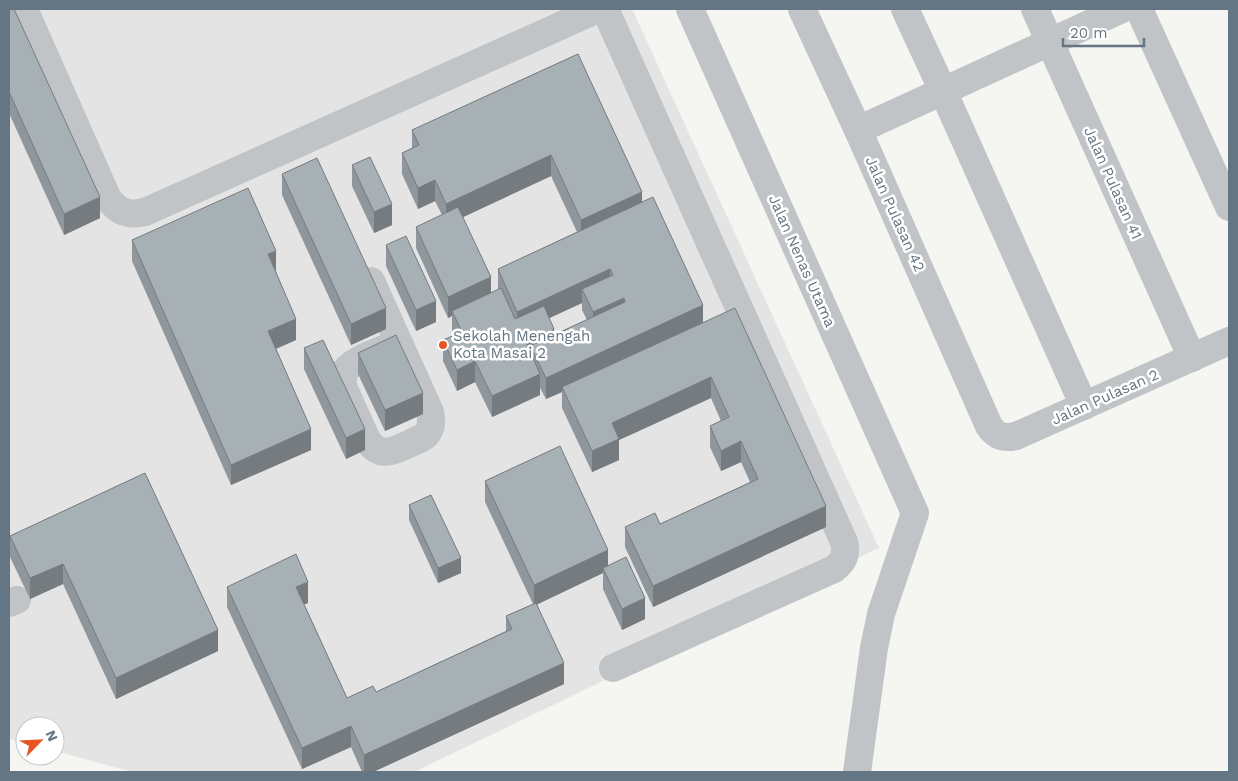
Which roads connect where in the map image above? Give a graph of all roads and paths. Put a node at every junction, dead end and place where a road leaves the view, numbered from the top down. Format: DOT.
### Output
graph roads {
  1 [pos="24,9"];
  2 [pos="598,9"];
  3 [pos="605,9"];
  4 [pos="690,9"];
  5 [pos="802,9"];
  6 [pos="905,9"];
  7 [pos="1035,9"];
  8 [pos="1122,9"];
  9 [pos="1139,9"];
  10 [pos="1050,42"];
  11 [pos="943,91"];
  12 [pos="858,130"];
  13 [pos="308,138"];
  14 [pos="320,165"];
  15 [pos="1229,207"];
  16 [pos="363,263"];
  17 [pos="1229,341"];
  18 [pos="399,343"];
  19 [pos="1192,358"];
  20 [pos="1084,406"];
  21 [pos="986,420"];
  22 [pos="613,668"];
  23 [pos="857,772"];
  1 -- 13 [label="street"];
  2 -- 13 [label="street"];
  3 -- 22 [label="street"];
  4 -- 23 [label="street, Jalan Nenas Utama"];
  5 -- 12 [label="street, Jalan Pulasan 42"];
  6 -- 11 [label="street"];
  7 -- 10 [label="street, Jalan Pulasan 41"];
  8 -- 10 [label="street"];
  9 -- 15 [label="street"];
  10 -- 11 [label="street"];
  10 -- 19 [label="street, Jalan Pulasan 41"];
  11 -- 12 [label="street"];
  11 -- 20 [label="street"];
  12 -- 21 [label="street, Jalan Pulasan 42"];
  13 -- 14 [label="street"];
  16 -- 18 [label="street"];
  17 -- 19 [label="street, Jalan Pulasan 2"];
  19 -- 20 [label="street, Jalan Pulasan 2"];
  20 -- 21 [label="street, Jalan Pulasan 2"];
}
